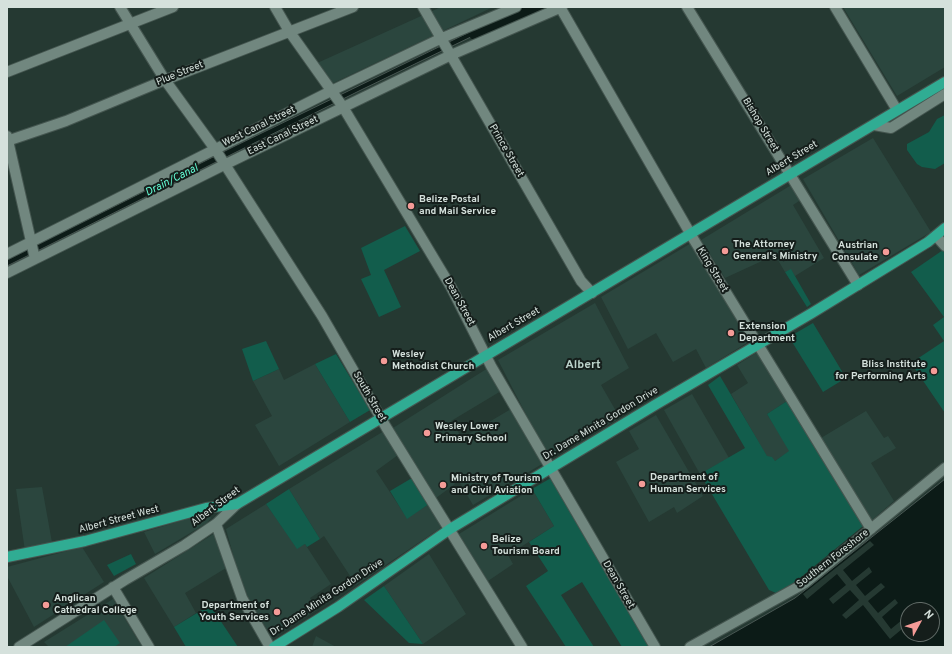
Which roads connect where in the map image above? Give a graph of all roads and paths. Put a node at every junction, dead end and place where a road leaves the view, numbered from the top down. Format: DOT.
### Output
graph roads {
  1 [pos="120,7"];
  2 [pos="173,7"];
  3 [pos="275,7"];
  4 [pos="353,7"];
  5 [pos="424,7"];
  6 [pos="516,7"];
  7 [pos="561,7"];
  8 [pos="687,7"];
  9 [pos="835,7"];
  10 [pos="130,24"];
  11 [pos="289,31"];
  12 [pos="447,46"];
  13 [pos="7,72"];
  14 [pos="165,80"];
  15 [pos="945,82"];
  16 [pos="945,94"];
  17 [pos="337,99"];
  18 [pos="898,110"];
  19 [pos="874,125"];
  20 [pos="7,139"];
  21 [pos="220,157"];
  22 [pos="790,174"];
  23 [pos="945,228"];
  24 [pos="691,235"];
  25 [pos="936,236"];
  26 [pos="945,246"];
  27 [pos="33,251"];
  28 [pos="7,254"];
  29 [pos="7,273"];
  30 [pos="858,285"];
  31 [pos="592,293"];
  32 [pos="758,345"];
  33 [pos="486,355"];
  34 [pos="381,417"];
  35 [pos="945,468"];
  36 [pos="550,469"];
  37 [pos="237,504"];
  38 [pos="216,524"];
  39 [pos="450,529"];
  40 [pos="871,529"];
  41 [pos="7,557"];
  42 [pos="113,587"];
  43 [pos="19,647"];
  44 [pos="149,647"];
  45 [pos="270,647"];
  46 [pos="274,647"];
  47 [pos="522,647"];
  48 [pos="655,647"];
  49 [pos="690,647"];
  1 -- 10 [label="street, South Street"];
  2 -- 10 [label="street"];
  3 -- 11 [label="street, Dean Street"];
  4 -- 11 [label="street, Plue Street"];
  5 -- 12 [label="street, Prince Street"];
  6 -- 12 [label="street, West Canal Street"];
  7 -- 12 [label="street, East Canal Street"];
  7 -- 24 [label="street, King Street"];
  8 -- 22 [label="street, Bishop Street"];
  9 -- 18 [label="street"];
  10 -- 13 [label="street"];
  10 -- 14 [label="street, South Street"];
  11 -- 14 [label="street, Plue Street"];
  11 -- 17 [label="street, Dean Street"];
  12 -- 17 [label="street, West Canal Street"];
  12 -- 17 [label="street, East Canal Street"];
  12 -- 31 [label="street, Prince Street"];
  14 -- 20 [label="street, Plue Street"];
  14 -- 21 [label="street, South Street"];
  15 -- 18 [label="main road, Albert Street"];
  16 -- 19 [label="street"];
  17 -- 21 [label="street, East Canal Street"];
  17 -- 21 [label="street, West Canal Street"];
  17 -- 33 [label="street, Dean Street"];
  18 -- 19 [label="main road, Albert Street"];
  19 -- 22 [label="main road, Albert Street"];
  20 -- 27 [label="street"];
  21 -- 27 [label="street, East Canal Street"];
  21 -- 27 [label="street, West Canal Street"];
  21 -- 34 [label="street, South Street"];
  22 -- 24 [label="main road, Albert Street"];
  22 -- 30 [label="street, Bishop Street"];
  23 -- 25 [label="main road, Dr. Dame Minita Gordon Drive"];
  24 -- 31 [label="main road, Albert Street"];
  24 -- 32 [label="street, King Street"];
  25 -- 26 [label="street"];
  25 -- 30 [label="main road, Dr. Dame Minita Gordon Drive"];
  27 -- 28 [label="street, West Canal Street"];
  27 -- 29 [label="street, East Canal Street"];
  30 -- 32 [label="main road, Dr. Dame Minita Gordon Drive"];
  31 -- 33 [label="main road, Albert Street"];
  32 -- 36 [label="main road, Dr. Dame Minita Gordon Drive"];
  32 -- 40 [label="street, King Street"];
  33 -- 34 [label="main road, Albert Street"];
  33 -- 36 [label="street, Dean Street"];
  34 -- 37 [label="main road, Albert Street"];
  34 -- 39 [label="street, South Street"];
  35 -- 40 [label="street, Southern Foreshore"];
  36 -- 39 [label="main road, Dr. Dame Minita Gordon Drive"];
  36 -- 48 [label="street, Dean Street"];
  37 -- 38 [label="street, Albert Street"];
  37 -- 41 [label="main road, Albert Street West"];
  38 -- 42 [label="street, Albert Street"];
  38 -- 45 [label="street"];
  39 -- 46 [label="main road, Dr. Dame Minita Gordon Drive"];
  39 -- 47 [label="street, South Street"];
  40 -- 49 [label="street, Southern Foreshore"];
  42 -- 43 [label="street, Albert Street"];
  42 -- 44 [label="street"];
}
